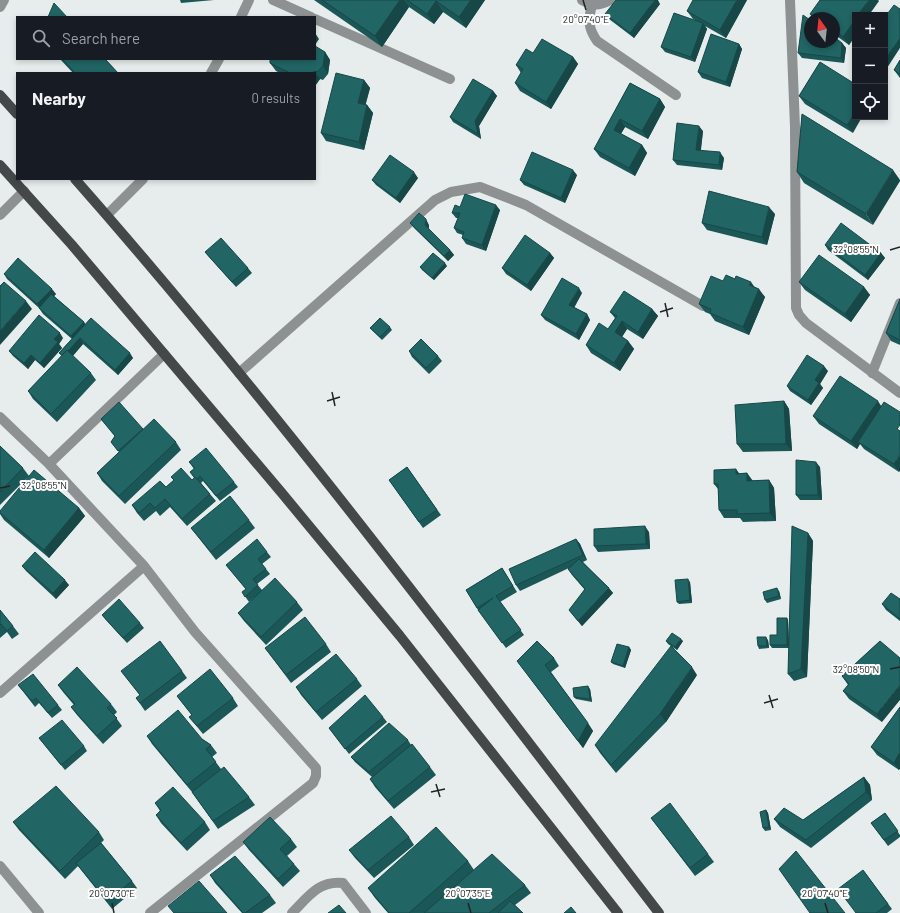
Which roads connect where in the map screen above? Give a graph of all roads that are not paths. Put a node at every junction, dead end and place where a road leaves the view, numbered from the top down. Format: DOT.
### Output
graph roads {
  1 [pos="4,0"];
  2 [pos="250,0"];
  3 [pos="273,0"];
  4 [pos="582,0"];
  5 [pos="610,0"];
  6 [pos="790,0"];
  7 [pos="592,5"];
  8 [pos="0,7"];
  9 [pos="242,16"];
  10 [pos="309,16"];
  11 [pos="316,19"];
  12 [pos="218,60"];
  13 [pos="212,72"];
  14 [pos="450,79"];
  15 [pos="0,95"];
  16 [pos="676,95"];
  17 [pos="16,113"];
  18 [pos="0,165"];
  19 [pos="76,180"];
  20 [pos="142,180"];
  21 [pos="24,190"];
  22 [pos="0,215"];
  23 [pos="107,215"];
  24 [pos="900,303"];
  25 [pos="703,306"];
  26 [pos="164,354"];
  27 [pos="872,372"];
  28 [pos="239,373"];
  29 [pos="900,393"];
  30 [pos="0,417"];
  31 [pos="49,464"];
  32 [pos="144,566"];
  33 [pos="0,693"];
  34 [pos="1,868"];
  35 [pos="39,913"];
  36 [pos="150,913"];
  37 [pos="292,913"];
  38 [pos="366,913"];
  39 [pos="618,913"];
  40 [pos="659,913"];
  1 -- 8 [label="street"];
  2 -- 9 [label="street"];
  3 -- 10 [label="street"];
  4 -- 7 [label="street"];
  5 -- 7 [label="street"];
  6 -- 27 [label="street"];
  7 -- 16 [label="street"];
  11 -- 14 [label="street"];
  12 -- 13 [label="street"];
  15 -- 17 [label="main road"];
  18 -- 21 [label="main road"];
  19 -- 23 [label="main road"];
  20 -- 23 [label="street"];
  21 -- 22 [label="street"];
  21 -- 26 [label="main road"];
  23 -- 28 [label="main road"];
  24 -- 27 [label="street"];
  25 -- 28 [label="street"];
  26 -- 31 [label="street"];
  26 -- 39 [label="main road"];
  27 -- 29 [label="street"];
  28 -- 40 [label="main road"];
  30 -- 31 [label="street"];
  31 -- 32 [label="street"];
  32 -- 33 [label="street"];
  32 -- 36 [label="street"];
  34 -- 35 [label="street"];
  37 -- 38 [label="street"];
}
